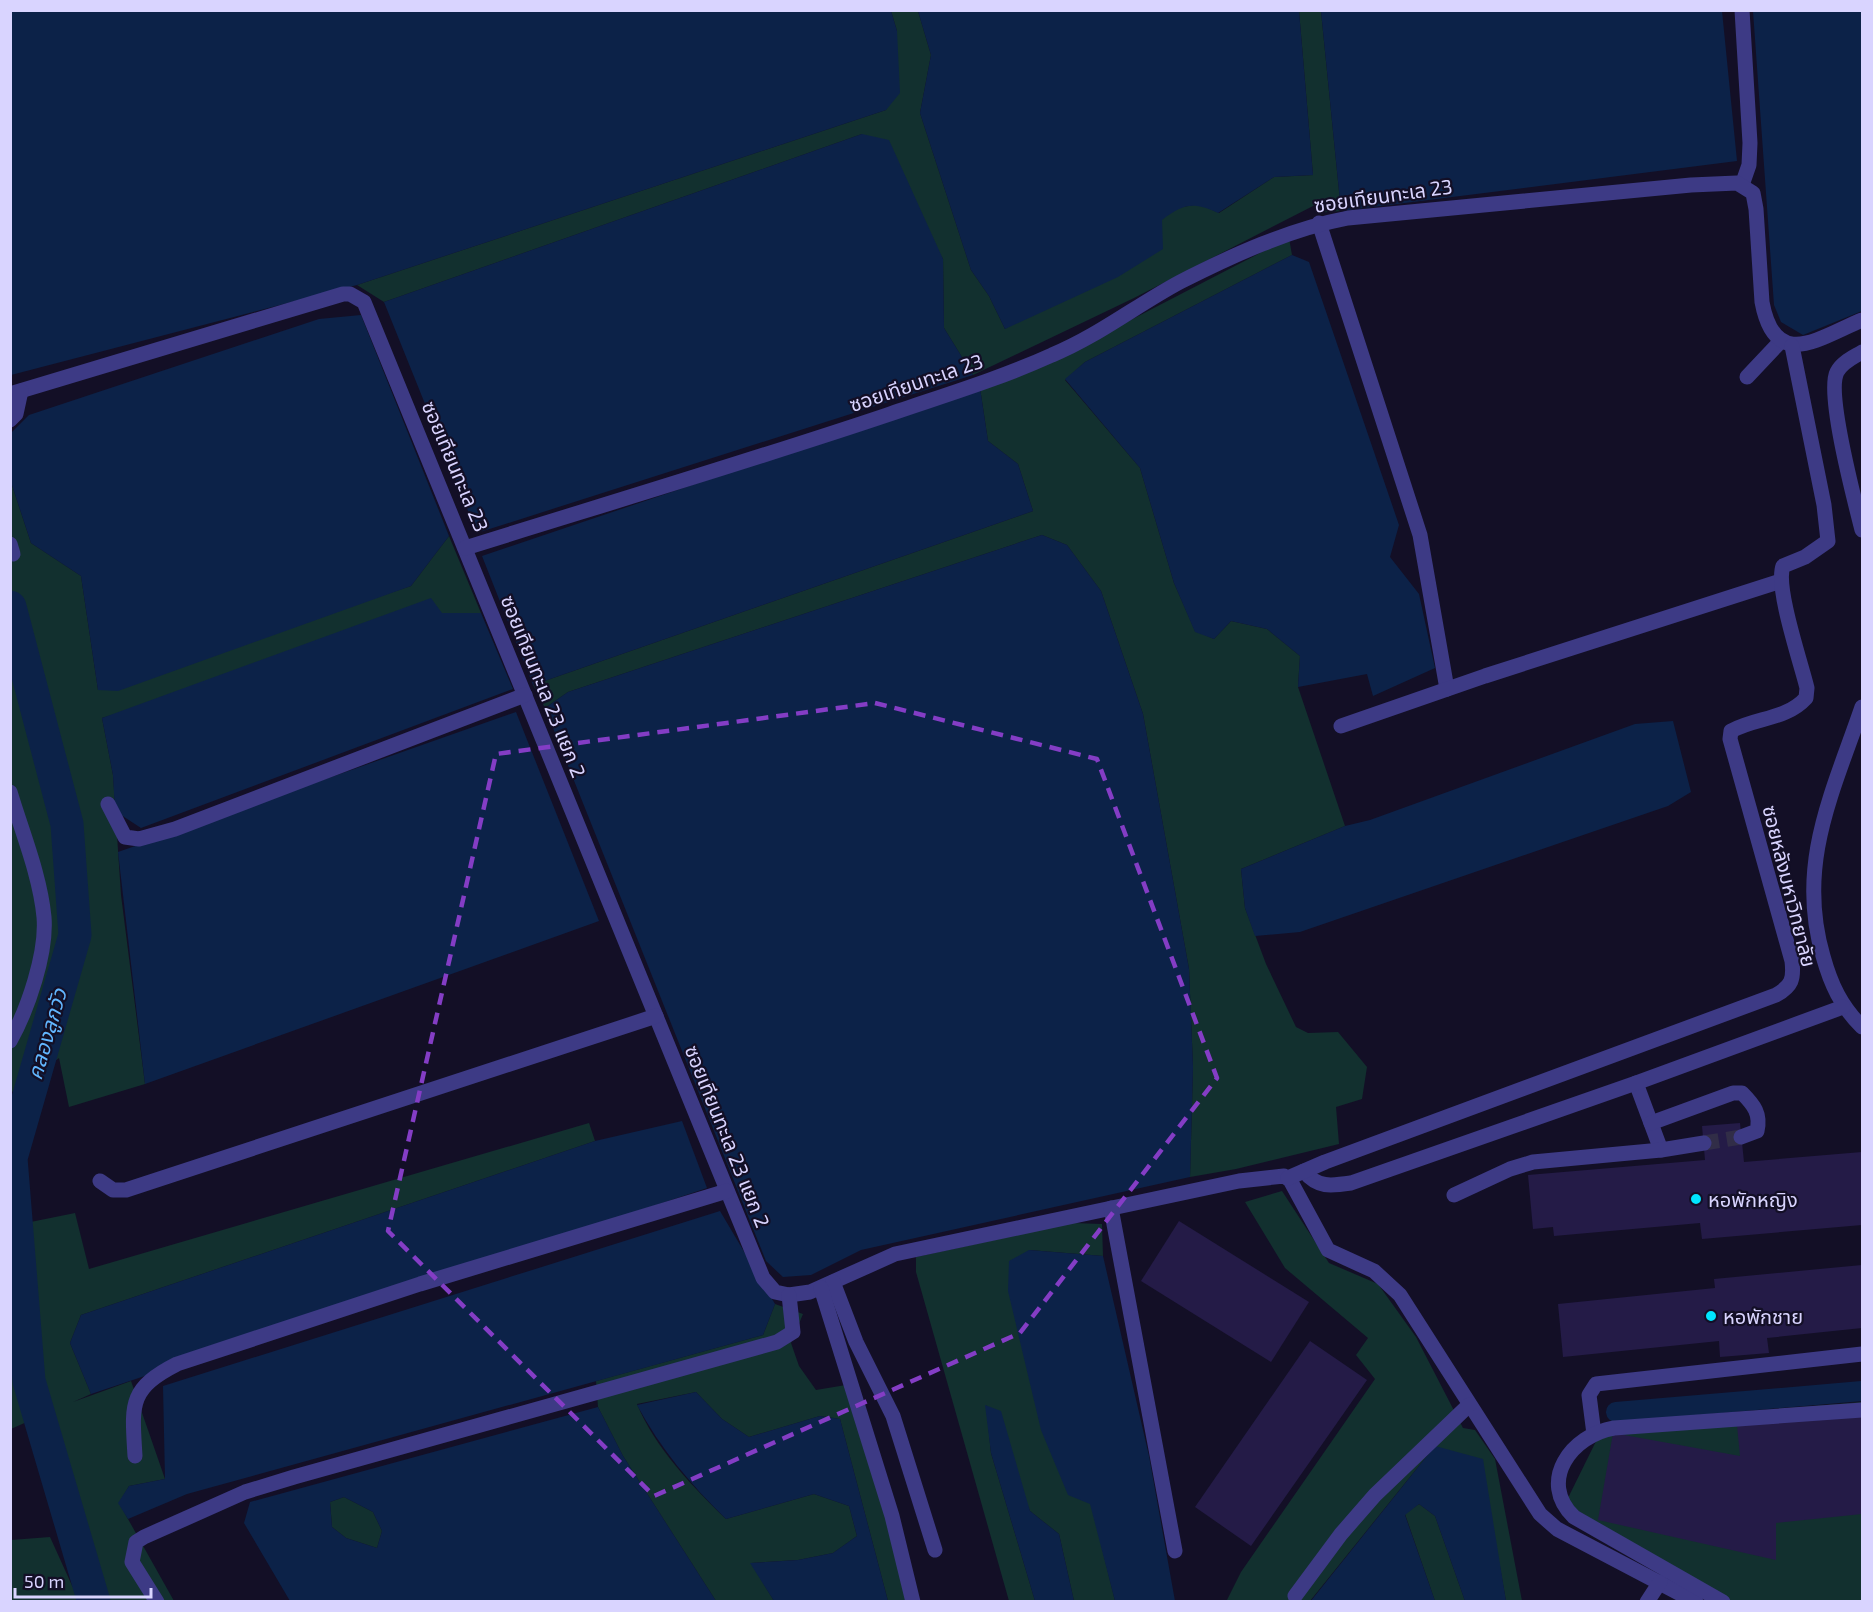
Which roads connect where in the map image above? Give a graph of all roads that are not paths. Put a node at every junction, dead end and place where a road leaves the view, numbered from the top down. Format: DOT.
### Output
graph roads {
  1 [pos="1742,10"];
  2 [pos="1742,185"];
  3 [pos="1319,223"];
  4 [pos="1863,320"];
  5 [pos="1786,343"];
  6 [pos="1863,352"];
  7 [pos="1747,377"];
  8 [pos="16,392"];
  9 [pos="10,420"];
  10 [pos="1863,530"];
  11 [pos="465,548"];
  12 [pos="1781,581"];
  13 [pos="1447,689"];
  14 [pos="525,695"];
  15 [pos="1863,707"];
  16 [pos="1341,726"];
  17 [pos="10,792"];
  18 [pos="108,804"];
  19 [pos="1843,1007"];
  20 [pos="656,1016"];
  21 [pos="1863,1027"];
  22 [pos="10,1041"];
  23 [pos="1636,1083"];
  24 [pos="1651,1123"];
  25 [pos="1741,1137"];
  26 [pos="1704,1143"];
  27 [pos="1661,1150"];
  28 [pos="1304,1171"];
  29 [pos="1282,1177"];
  30 [pos="100,1181"];
  31 [pos="727,1191"];
  32 [pos="1454,1195"];
  33 [pos="1111,1208"];
  34 [pos="827,1285"];
  35 [pos="789,1295"];
  36 [pos="1863,1354"];
  37 [pos="1469,1405"];
  38 [pos="1863,1410"];
  39 [pos="1594,1434"];
  40 [pos="135,1456"];
  41 [pos="935,1550"];
  42 [pos="1175,1551"];
  43 [pos="1659,1582"];
  44 [pos="1295,1596"];
  45 [pos="158,1602"];
  46 [pos="913,1602"];
  47 [pos="1647,1602"];
  48 [pos="1696,1602"];
  49 [pos="1723,1602"];
  1 -- 2 [label="street"];
  2 -- 3 [label="street, ซอยเทียนทะเล 23"];
  2 -- 5 [label="street"];
  3 -- 11 [label="street, ซอยเทียนทะเล 23"];
  3 -- 13 [label="street"];
  4 -- 5 [label="street"];
  5 -- 7 [label="street"];
  5 -- 12 [label="street"];
  6 -- 10 [label="street"];
  8 -- 9 [label="street"];
  8 -- 11 [label="street, ซอยเทียนทะเล 23"];
  11 -- 14 [label="street, ซอยเทียนทะเล 23 แยก 2"];
  12 -- 13 [label="street"];
  12 -- 28 [label="street, ซอยหลังมหาวิทยาลัย"];
  13 -- 16 [label="street"];
  14 -- 18 [label="street"];
  14 -- 20 [label="street, ซอยเทียนทะเล 23 แยก 2"];
  15 -- 19 [label="street"];
  17 -- 22 [label="street"];
  19 -- 21 [label="street"];
  19 -- 23 [label="street"];
  20 -- 30 [label="street"];
  20 -- 31 [label="street, ซอยเทียนทะเล 23 แยก 2"];
  23 -- 24 [label="street"];
  23 -- 28 [label="street"];
  24 -- 25 [label="street"];
  24 -- 27 [label="street"];
  26 -- 27 [label="street"];
  27 -- 32 [label="street"];
  28 -- 29 [label="street, ซอยหลังมหาวิทยาลัย"];
  29 -- 33 [label="street, ซอยหลังมหาวิทยาลัย"];
  29 -- 37 [label="street"];
  31 -- 35 [label="street, ซอยเทียนทะเล 23 แยก 2"];
  31 -- 40 [label="street"];
  33 -- 34 [label="street"];
  33 -- 42 [label="street"];
  34 -- 35 [label="street"];
  34 -- 41 [label="street"];
  34 -- 46 [label="street"];
  35 -- 45 [label="street"];
  36 -- 39 [label="street"];
  37 -- 43 [label="street"];
  37 -- 44 [label="street"];
  38 -- 39 [label="street"];
  39 -- 49 [label="street"];
  43 -- 47 [label="street"];
  43 -- 48 [label="street"];
}
